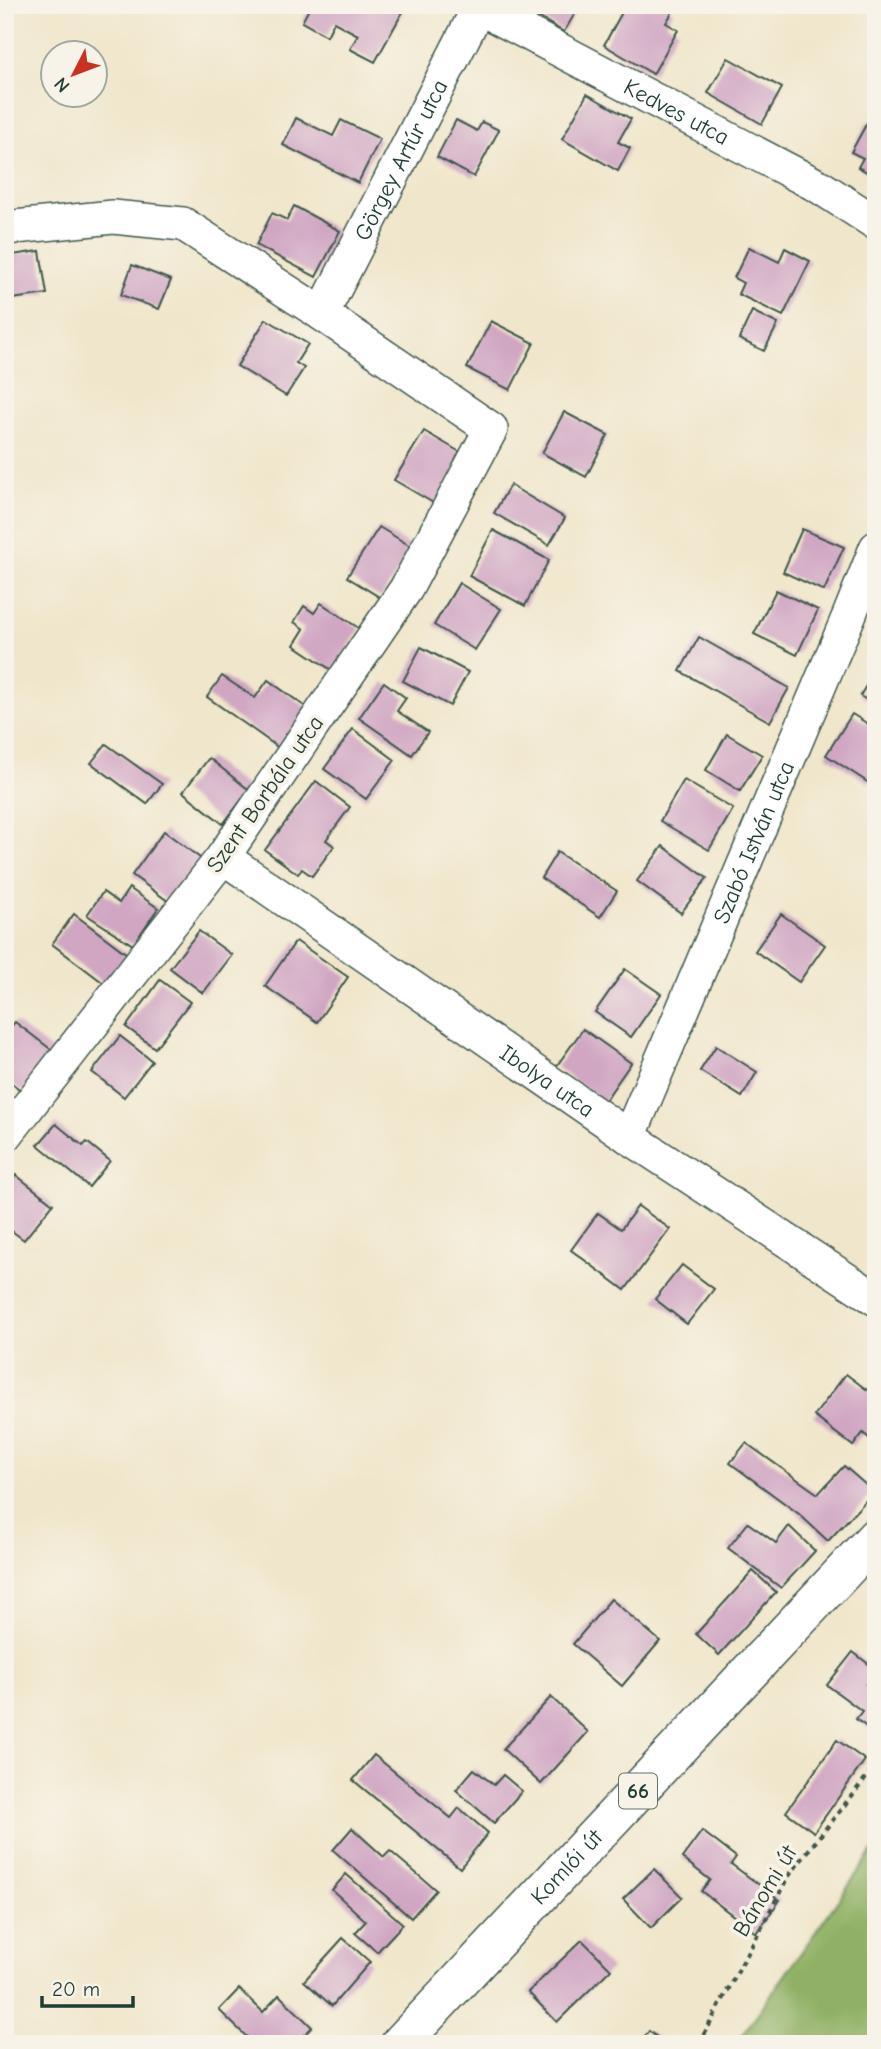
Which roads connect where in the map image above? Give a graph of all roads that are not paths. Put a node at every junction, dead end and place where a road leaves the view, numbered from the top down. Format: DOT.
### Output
graph roads {
  1 [pos="478,6"];
  2 [pos="876,223"];
  3 [pos="5,228"];
  4 [pos="322,314"];
  5 [pos="876,548"];
  6 [pos="223,857"];
  7 [pos="5,1136"];
  8 [pos="629,1137"];
  9 [pos="876,1299"];
  10 [pos="876,1537"];
  11 [pos="400,2044"];
  1 -- 2 [label="street, Kedves utca"];
  1 -- 4 [label="street, Görgey Artúr utca"];
  3 -- 4 [label="street"];
  4 -- 6 [label="street, Szent Borbála utca"];
  5 -- 8 [label="street, Szabó István utca"];
  6 -- 7 [label="street, Szent Borbála utca"];
  6 -- 8 [label="street, Ibolya utca"];
  8 -- 9 [label="street, Ibolya utca"];
  10 -- 11 [label="main road, Komlói út / 66"];
}
